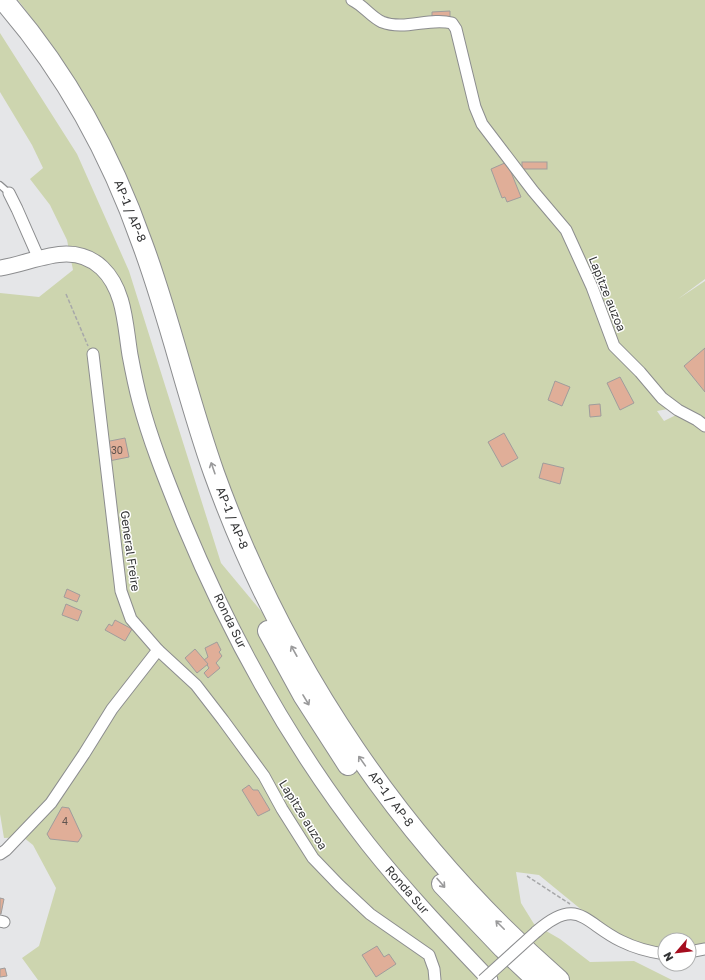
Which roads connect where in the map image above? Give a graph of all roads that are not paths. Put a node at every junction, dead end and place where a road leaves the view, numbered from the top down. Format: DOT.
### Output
graph roads {
  1 [pos="3,0"];
  2 [pos="352,0"];
  3 [pos="0,17"];
  4 [pos="0,185"];
  5 [pos="8,193"];
  6 [pos="39,258"];
  7 [pos="0,268"];
  8 [pos="94,354"];
  9 [pos="705,426"];
  10 [pos="158,650"];
  11 [pos="0,854"];
  12 [pos="657,953"];
  13 [pos="435,980"];
  14 [pos="483,980"];
  15 [pos="490,980"];
  16 [pos="537,980"];
  17 [pos="559,980"];
  17 -- 1 [label="highway, AP-1 / AP-8, one-way"];
  2 -- 9 [label="street, Lapitze auzoa"];
  3 -- 16 [label="highway, AP-1 / AP-8, one-way"];
  4 -- 5 [label="lane"];
  5 -- 6 [label="street"];
  6 -- 7 [label="main road, Ronda Sur"];
  6 -- 15 [label="main road, Ronda Sur"];
  8 -- 10 [label="street, General Freire"];
  10 -- 11 [label="street"];
  10 -- 13 [label="street, Lapitze auzoa"];
  12 -- 14 [label="street, bridge"];
}
